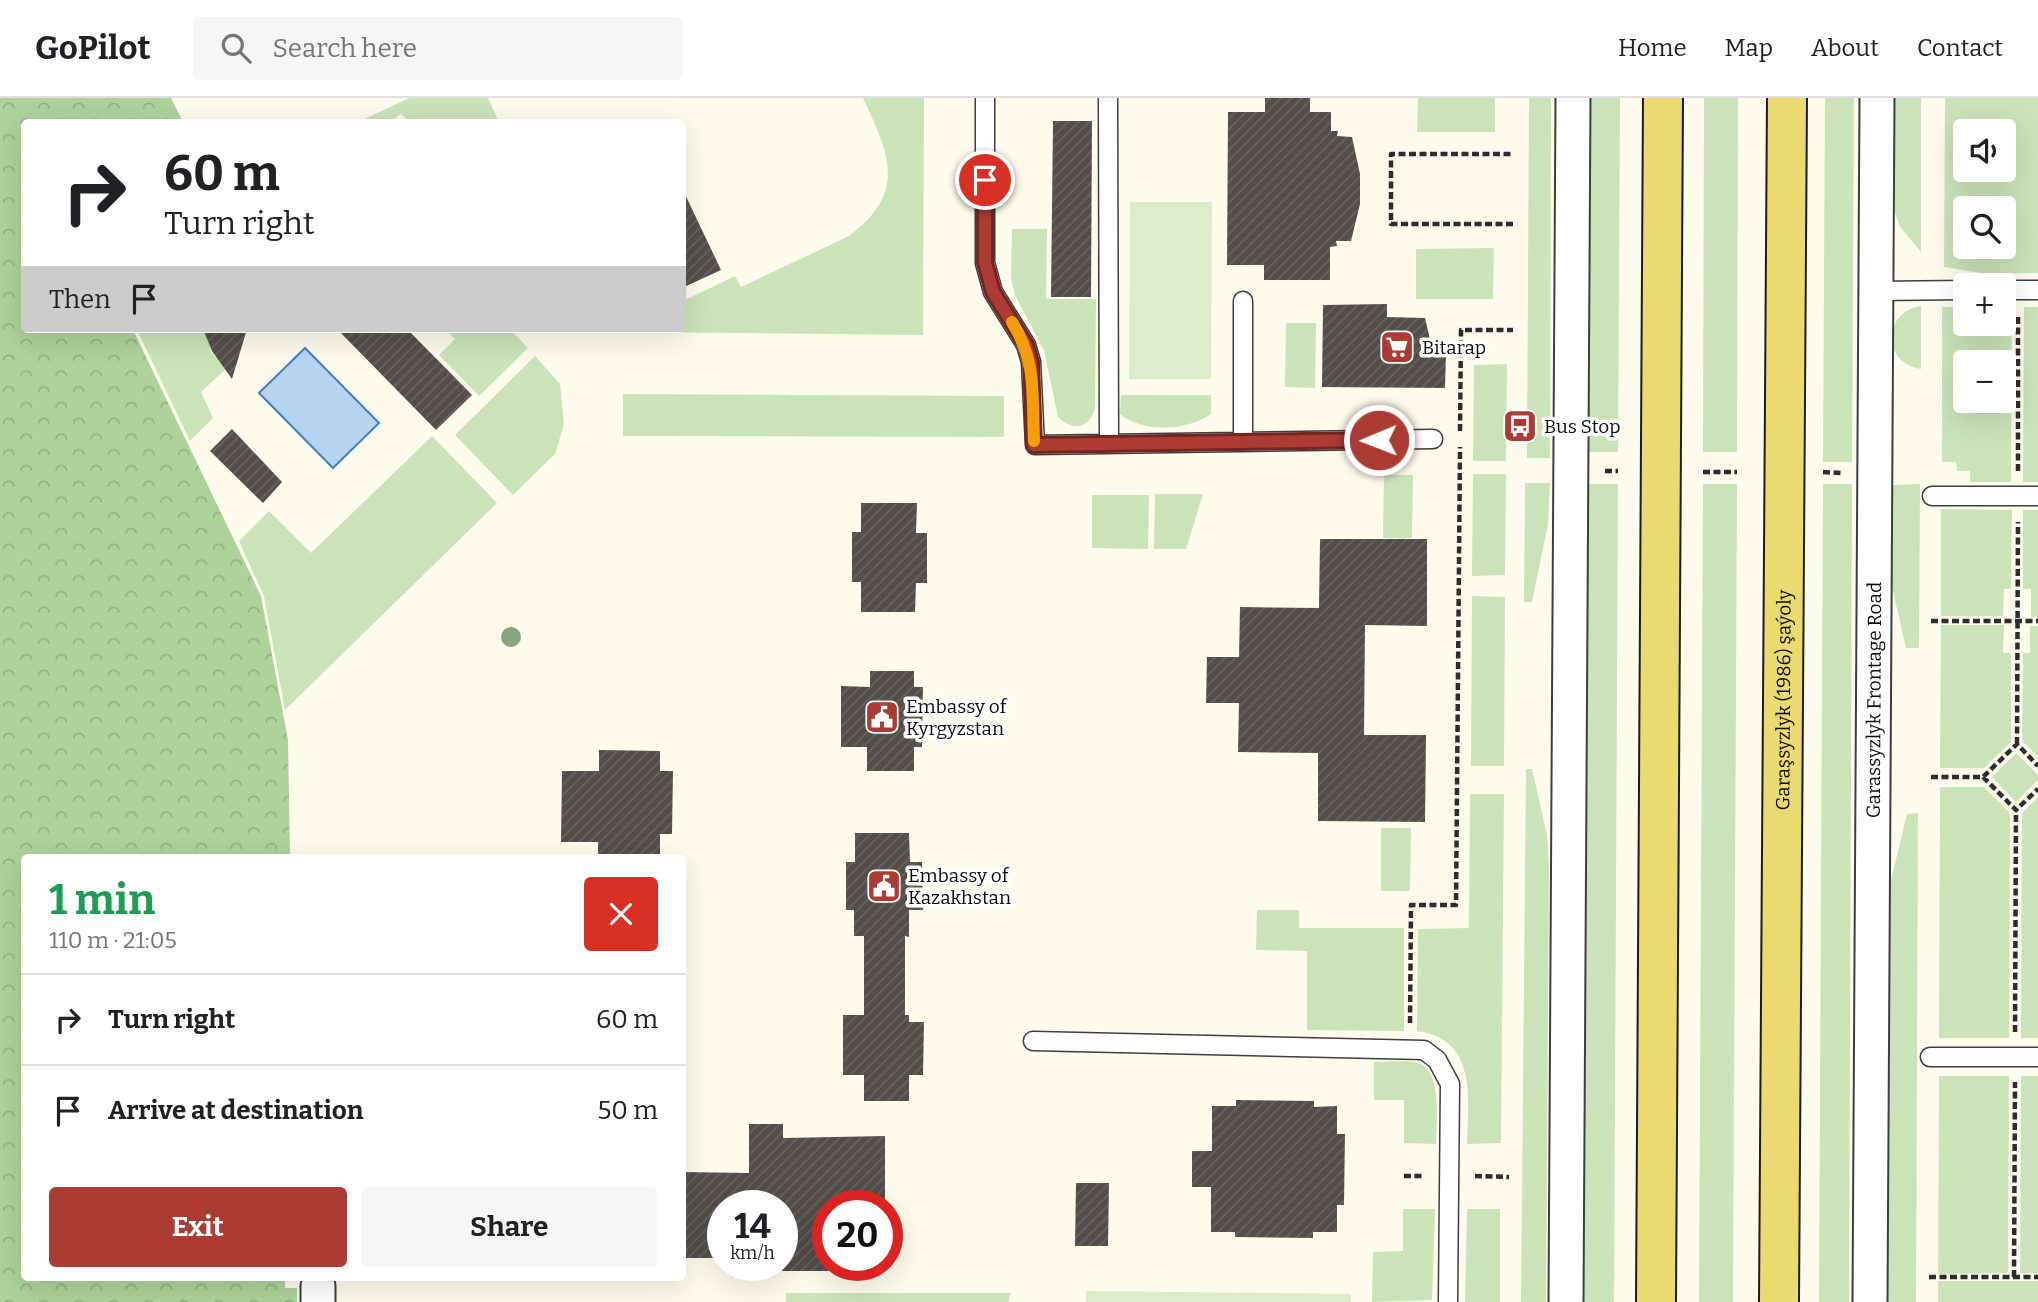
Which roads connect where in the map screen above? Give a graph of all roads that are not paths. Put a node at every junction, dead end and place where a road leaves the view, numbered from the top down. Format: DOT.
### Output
graph roads {
  1 [pos="985,98"];
  2 [pos="1108,98"];
  3 [pos="1573,98"];
  4 [pos="1663,98"];
  5 [pos="1787,98"];
  6 [pos="1877,98"];
  7 [pos="1953,290"];
  8 [pos="2016,290"];
  9 [pos="2038,290"];
  10 [pos="1876,291"];
  11 [pos="1243,301"];
  12 [pos="1433,439"];
  13 [pos="1243,442"];
  14 [pos="1109,444"];
  15 [pos="1932,496"];
  16 [pos="2038,496"];
  17 [pos="1033,1041"];
  18 [pos="1930,1057"];
  19 [pos="2038,1057"];
  20 [pos="1448,1302"];
  21 [pos="1566,1302"];
  22 [pos="1656,1302"];
  23 [pos="1779,1302"];
  24 [pos="1870,1302"];
  1 -- 14 [label="lane"];
  2 -- 14 [label="lane"];
  3 -- 21 [label="street"];
  4 -- 22 [label="main road"];
  5 -- 23 [label="main road, Garaşsyzlyk (1986) şaýoly"];
  6 -- 10 [label="street, Garassyzlyk Frontage Road"];
  7 -- 10 [label="lane"];
  8 -- 9 [label="lane"];
  10 -- 24 [label="street, Garassyzlyk Frontage Road"];
  11 -- 13 [label="lane"];
  12 -- 13 [label="lane"];
  13 -- 14 [label="lane"];
  15 -- 16 [label="lane"];
  17 -- 20 [label="lane"];
  18 -- 19 [label="lane"];
}
